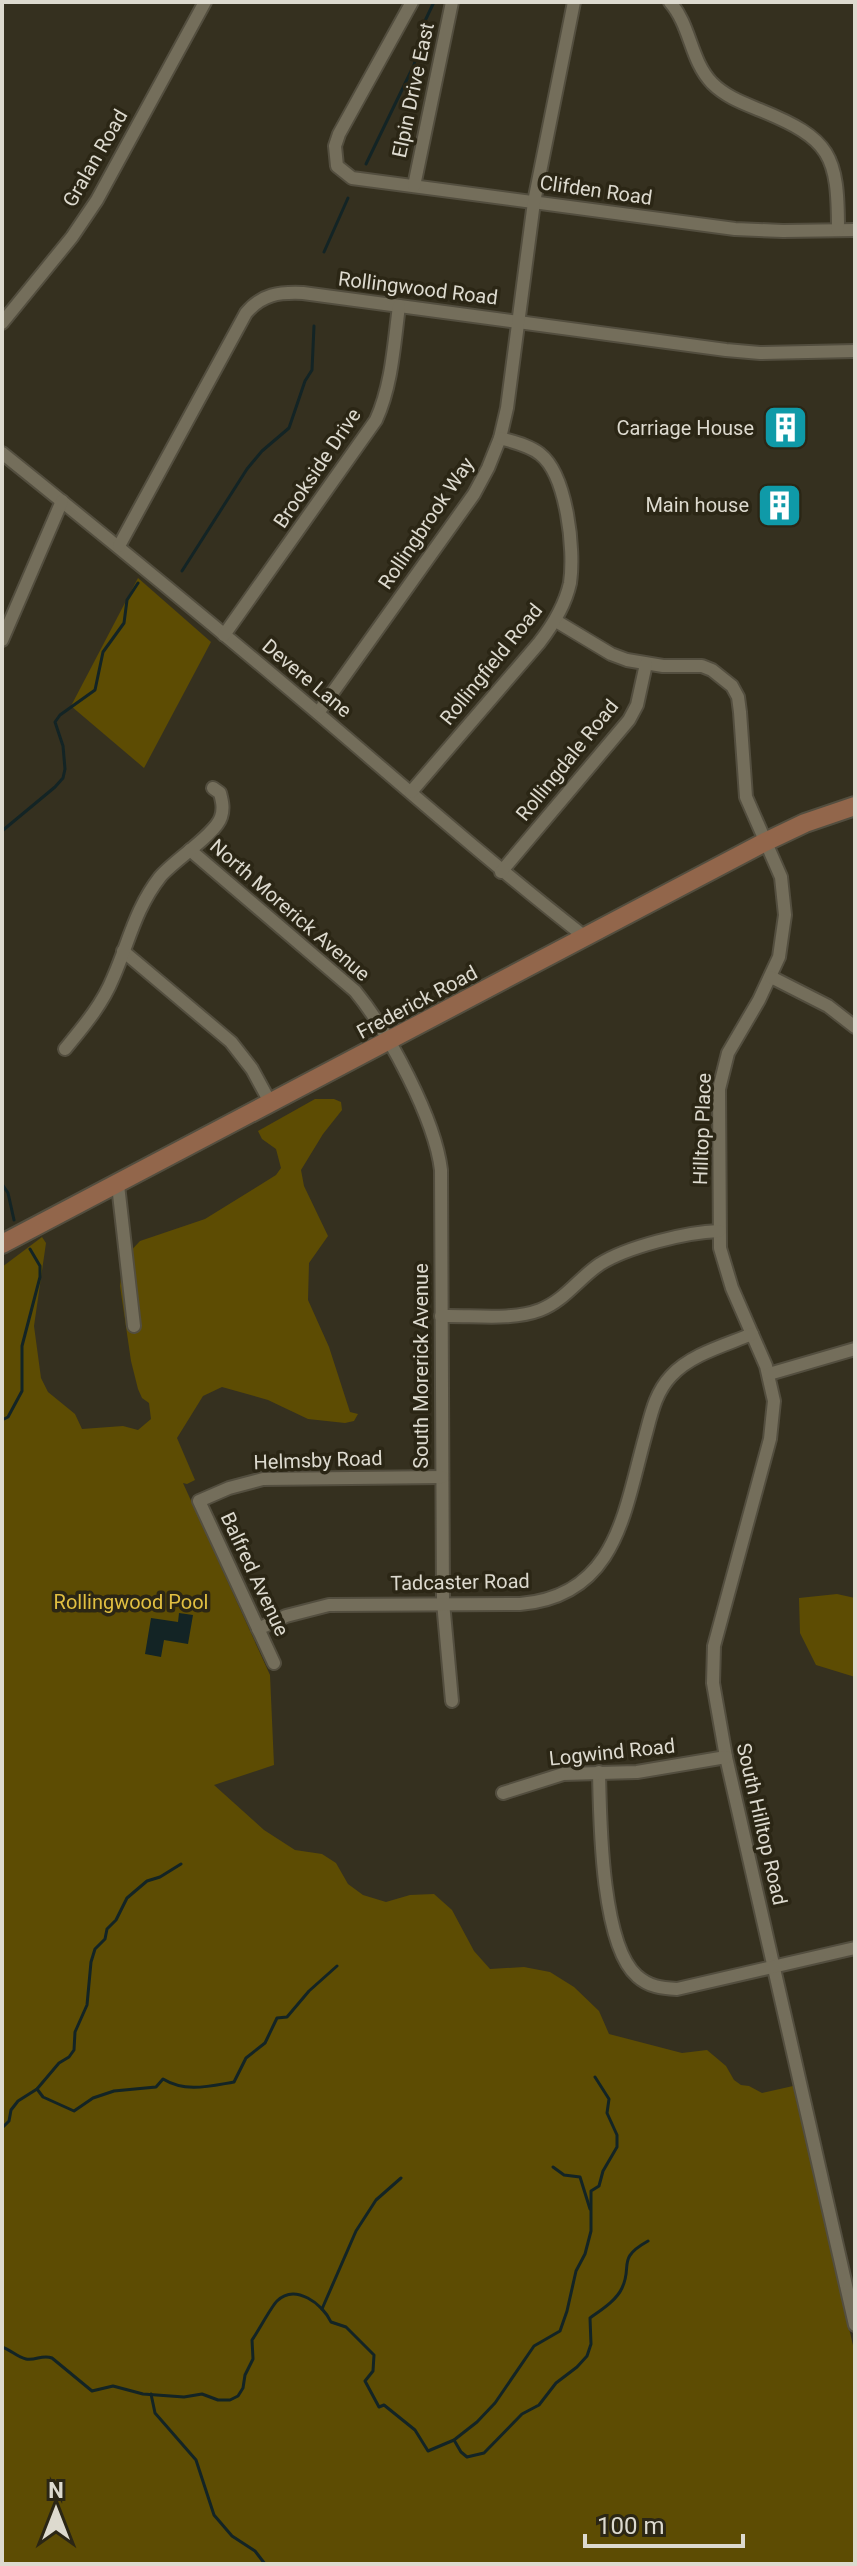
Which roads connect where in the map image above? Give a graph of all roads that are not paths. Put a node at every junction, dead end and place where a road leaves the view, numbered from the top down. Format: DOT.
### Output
graph roads {
  1 [pos="205,2"];
  2 [pos="412,2"];
  3 [pos="452,2"];
  4 [pos="574,2"];
  5 [pos="670,2"];
  6 [pos="414,186"];
  7 [pos="534,202"];
  8 [pos="838,230"];
  9 [pos="855,230"];
  10 [pos="399,306"];
  11 [pos="518,322"];
  12 [pos="2,323"];
  13 [pos="855,351"];
  14 [pos="500,438"];
  15 [pos="2,453"];
  16 [pos="62,501"];
  17 [pos="119,546"];
  18 [pos="556,621"];
  19 [pos="224,635"];
  20 [pos="2,640"];
  21 [pos="646,664"];
  22 [pos="318,713"];
  23 [pos="213,788"];
  24 [pos="411,792"];
  25 [pos="855,806"];
  26 [pos="765,842"];
  27 [pos="190,850"];
  28 [pos="501,872"];
  29 [pos="585,937"];
  30 [pos="123,951"];
  31 [pos="771,977"];
  32 [pos="855,1027"];
  33 [pos="389,1042"];
  34 [pos="65,1049"];
  35 [pos="271,1104"];
  36 [pos="118,1185"];
  37 [pos="719,1231"];
  38 [pos="2,1244"];
  39 [pos="441,1316"];
  40 [pos="134,1326"];
  41 [pos="752,1334"];
  42 [pos="855,1349"];
  43 [pos="769,1374"];
  44 [pos="442,1477"];
  45 [pos="199,1501"];
  46 [pos="443,1602"];
  47 [pos="258,1629"];
  48 [pos="274,1663"];
  49 [pos="452,1701"];
  50 [pos="726,1757"];
  51 [pos="599,1772"];
  52 [pos="503,1793"];
  53 [pos="855,1948"];
  54 [pos="773,1968"];
  55 [pos="855,2325"];
  1 -- 12 [label="street, Gralan Road"];
  2 -- 6 [label="street, Clifden Road"];
  3 -- 6 [label="street, Elpin Drive East"];
  4 -- 7 [label="street, Rollingbrook Way"];
  5 -- 8 [label="street"];
  6 -- 7 [label="street, Clifden Road"];
  7 -- 8 [label="street, Clifden Road"];
  7 -- 11 [label="street, Rollingbrook Way"];
  8 -- 9 [label="street, Clifden Road"];
  10 -- 11 [label="street, Rollingwood Road"];
  10 -- 17 [label="street, Rollingwood Road"];
  10 -- 19 [label="street, Brookside Drive"];
  11 -- 13 [label="street, Rollingwood Road"];
  11 -- 14 [label="street, Rollingbrook Way"];
  14 -- 18 [label="street, Rollingfield Road"];
  14 -- 22 [label="street, Rollingbrook Way"];
  15 -- 16 [label="street, Devere Lane"];
  16 -- 17 [label="street, Devere Lane"];
  16 -- 20 [label="street"];
  17 -- 19 [label="street, Devere Lane"];
  18 -- 21 [label="street, Hilltop Place"];
  18 -- 24 [label="street, Rollingfield Road"];
  19 -- 22 [label="street, Devere Lane"];
  21 -- 26 [label="street, Hilltop Place"];
  21 -- 28 [label="street, Rollingdale Road"];
  22 -- 24 [label="street, Devere Lane"];
  23 -- 27 [label="street"];
  24 -- 28 [label="street, Devere Lane"];
  25 -- 26 [label="main road, Frederick Road"];
  26 -- 29 [label="main road, Frederick Road"];
  26 -- 31 [label="street, Hilltop Place"];
  27 -- 30 [label="street"];
  27 -- 33 [label="street, North Morerick Avenue"];
  28 -- 29 [label="street, Devere Lane"];
  29 -- 33 [label="main road, Frederick Road"];
  30 -- 34 [label="street"];
  30 -- 35 [label="street"];
  31 -- 32 [label="street"];
  31 -- 37 [label="street, Hilltop Place"];
  33 -- 35 [label="main road, Frederick Road"];
  33 -- 39 [label="street, South Morerick Avenue"];
  35 -- 36 [label="main road, Frederick Road"];
  36 -- 38 [label="main road, Frederick Road"];
  36 -- 40 [label="street"];
  37 -- 39 [label="street"];
  37 -- 41 [label="street, Hilltop Place"];
  39 -- 44 [label="street, South Morerick Avenue"];
  41 -- 43 [label="street, South Hilltop Road"];
  41 -- 46 [label="street, Tadcaster Road"];
  42 -- 43 [label="street"];
  43 -- 50 [label="street, South Hilltop Road"];
  44 -- 45 [label="street, Helmsby Road"];
  44 -- 46 [label="street, South Morerick Avenue"];
  45 -- 47 [label="street, Balfred Avenue"];
  46 -- 47 [label="street, Tadcaster Road"];
  46 -- 49 [label="street, South Morerick Avenue"];
  47 -- 48 [label="street, Balfred Avenue"];
  50 -- 51 [label="street, Logwind Road"];
  50 -- 54 [label="street, South Hilltop Road"];
  51 -- 52 [label="street, Logwind Road"];
  51 -- 54 [label="street"];
  53 -- 54 [label="street"];
  54 -- 55 [label="street, South Hilltop Road"];
}
